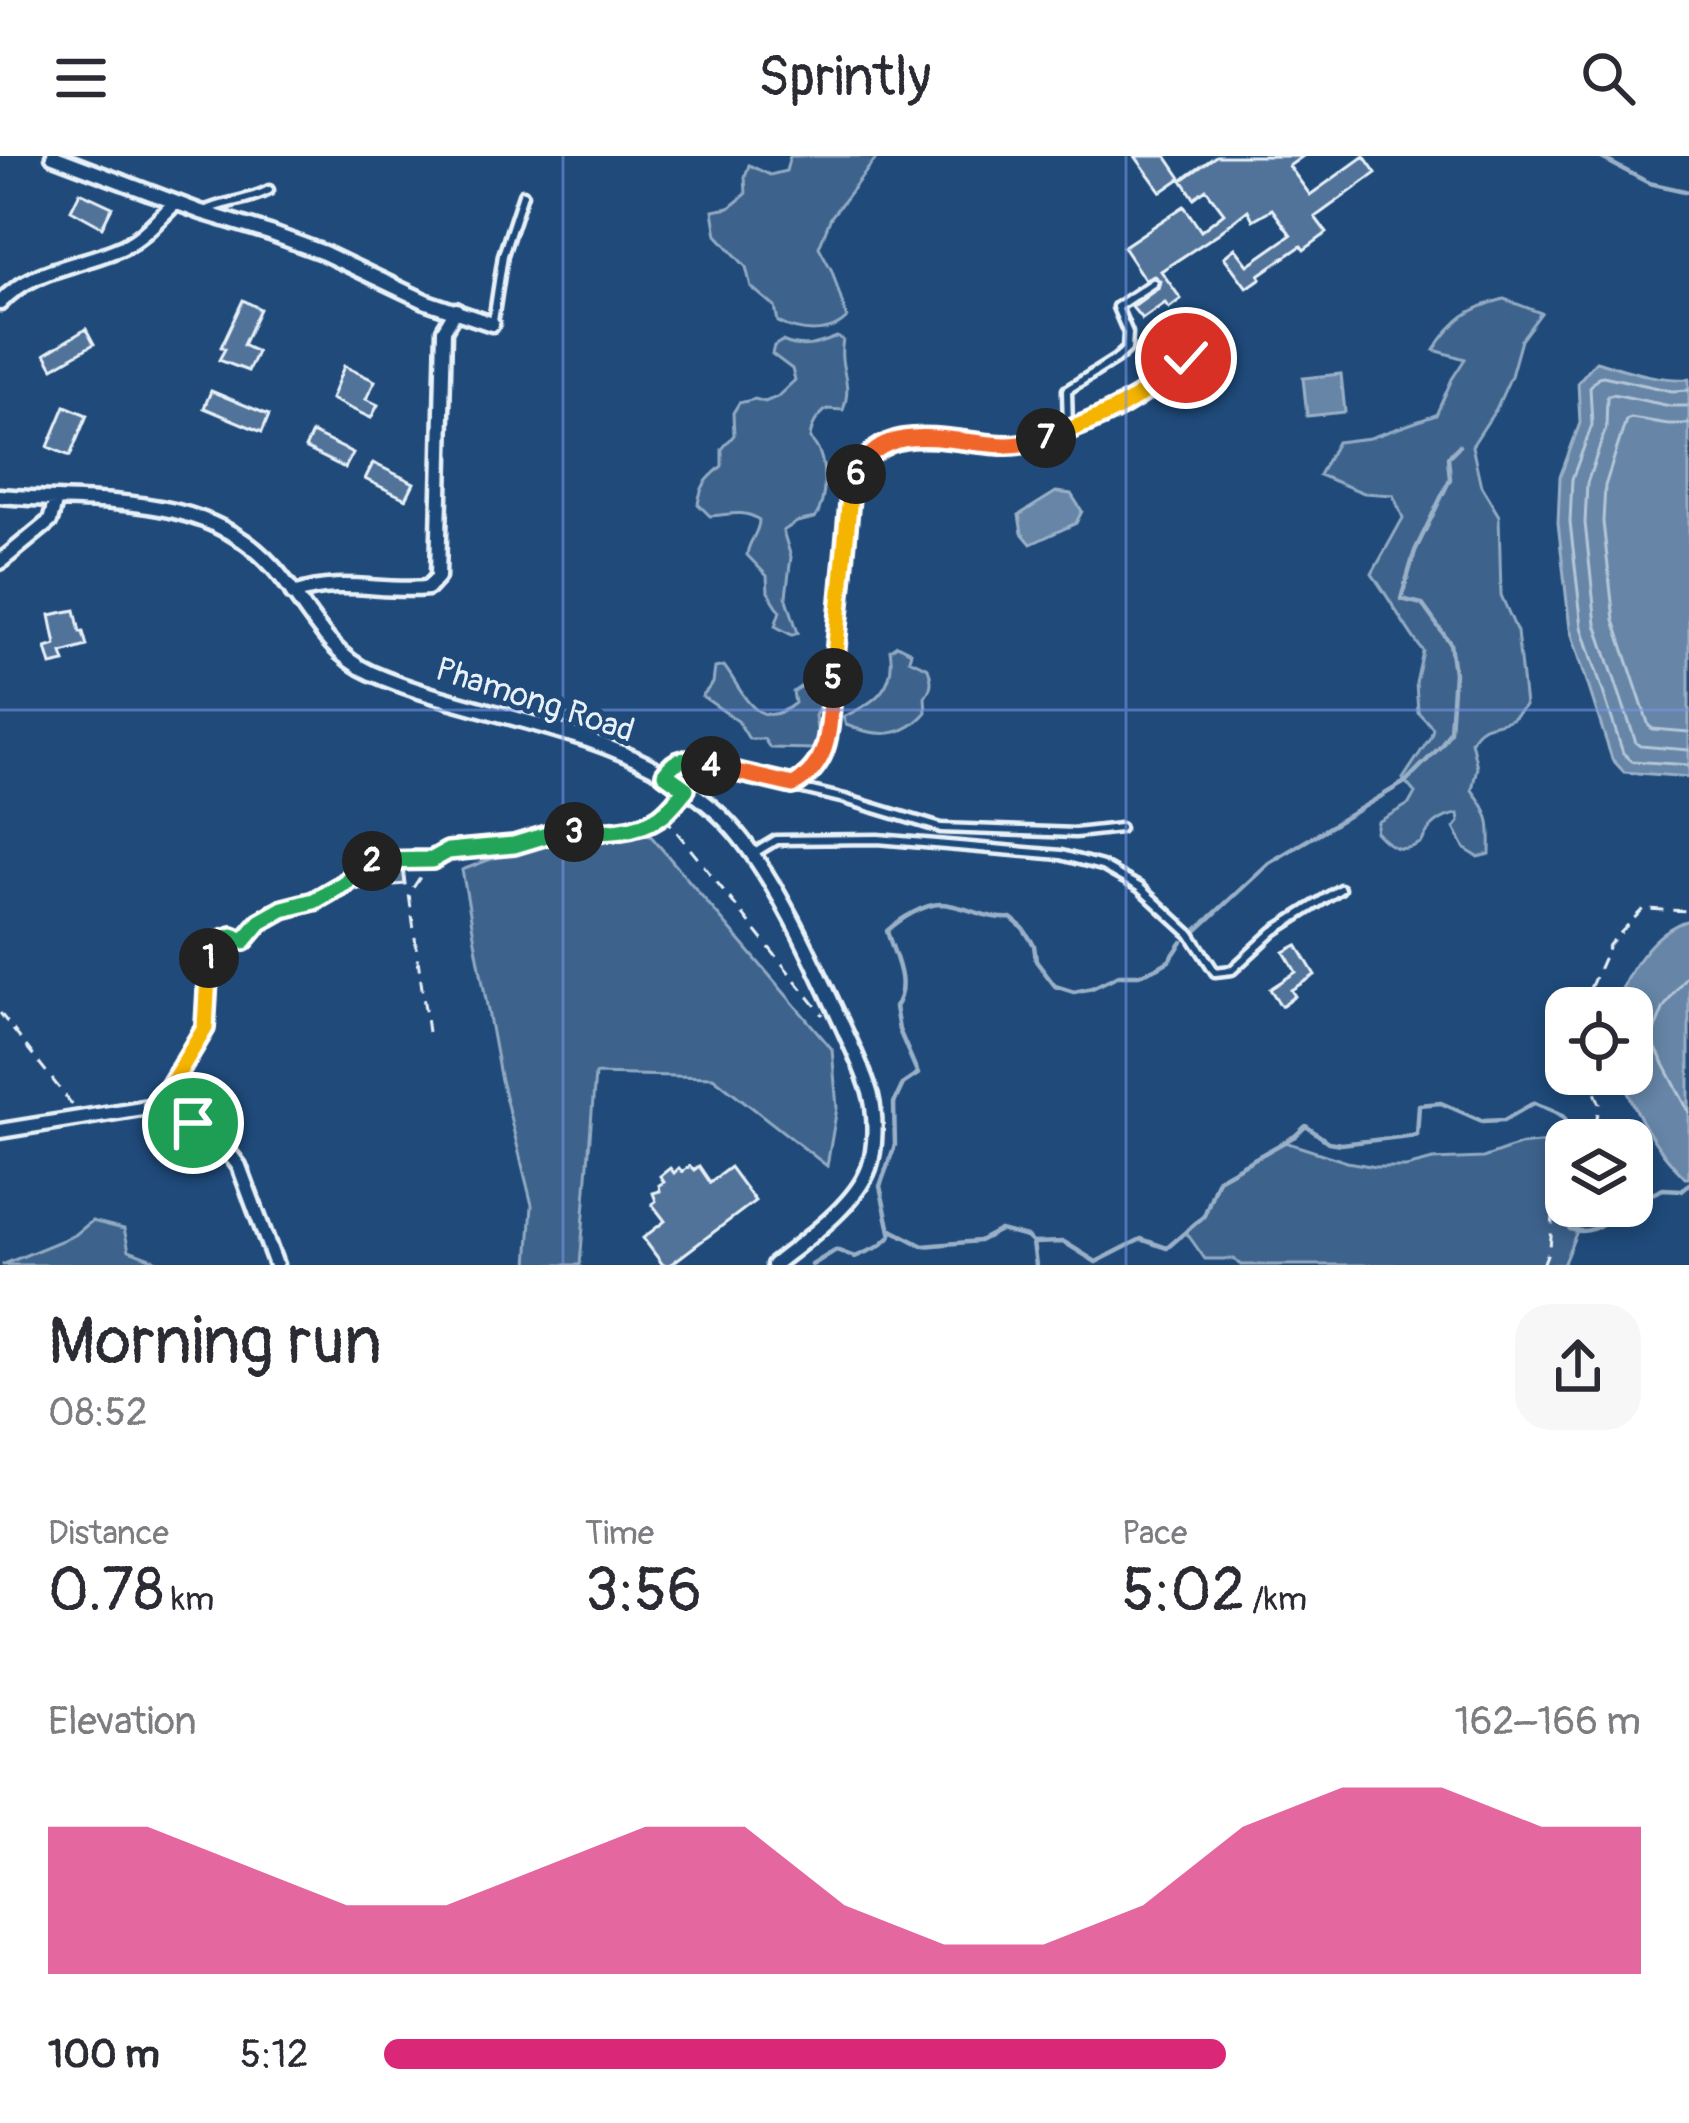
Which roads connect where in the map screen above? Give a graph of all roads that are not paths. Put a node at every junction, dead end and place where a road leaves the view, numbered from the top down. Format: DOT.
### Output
graph roads {
  1 [pos="52,156"];
  2 [pos="269,190"];
  3 [pos="524,194"];
  4 [pos="175,203"];
  5 [pos="201,212"];
  6 [pos="1153,283"];
  7 [pos="0,303"];
  8 [pos="456,310"];
  9 [pos="492,324"];
  10 [pos="1186,358"];
  11 [pos="1067,430"];
  12 [pos="0,496"];
  13 [pos="56,500"];
  14 [pos="0,562"];
  15 [pos="292,594"];
  16 [pos="665,774"];
  17 [pos="793,785"];
  18 [pos="1120,828"];
  19 [pos="753,854"];
  20 [pos="1340,889"];
  21 [pos="1,1128"];
  22 [pos="277,1265"];
  23 [pos="774,1265"];
  1 -- 4 [label="street"];
  2 -- 5 [label="lane"];
  3 -- 9 [label="lane"];
  4 -- 5 [label="street"];
  4 -- 7 [label="street"];
  5 -- 8 [label="street"];
  6 -- 11 [label="lane"];
  8 -- 9 [label="street"];
  8 -- 15 [label="street"];
  10 -- 11 [label="lane"];
  11 -- 17 [label="lane"];
  12 -- 13 [label="street, Phamong Road"];
  13 -- 14 [label="street"];
  13 -- 15 [label="street, Phamong Road"];
  15 -- 16 [label="street, Phamong Road"];
  16 -- 17 [label="lane"];
  16 -- 19 [label="street, Phamong Road"];
  17 -- 18 [label="lane"];
  19 -- 20 [label="lane"];
  19 -- 23 [label="street, Phamong Road"];
  21 -- 22 [label="street"];
}
